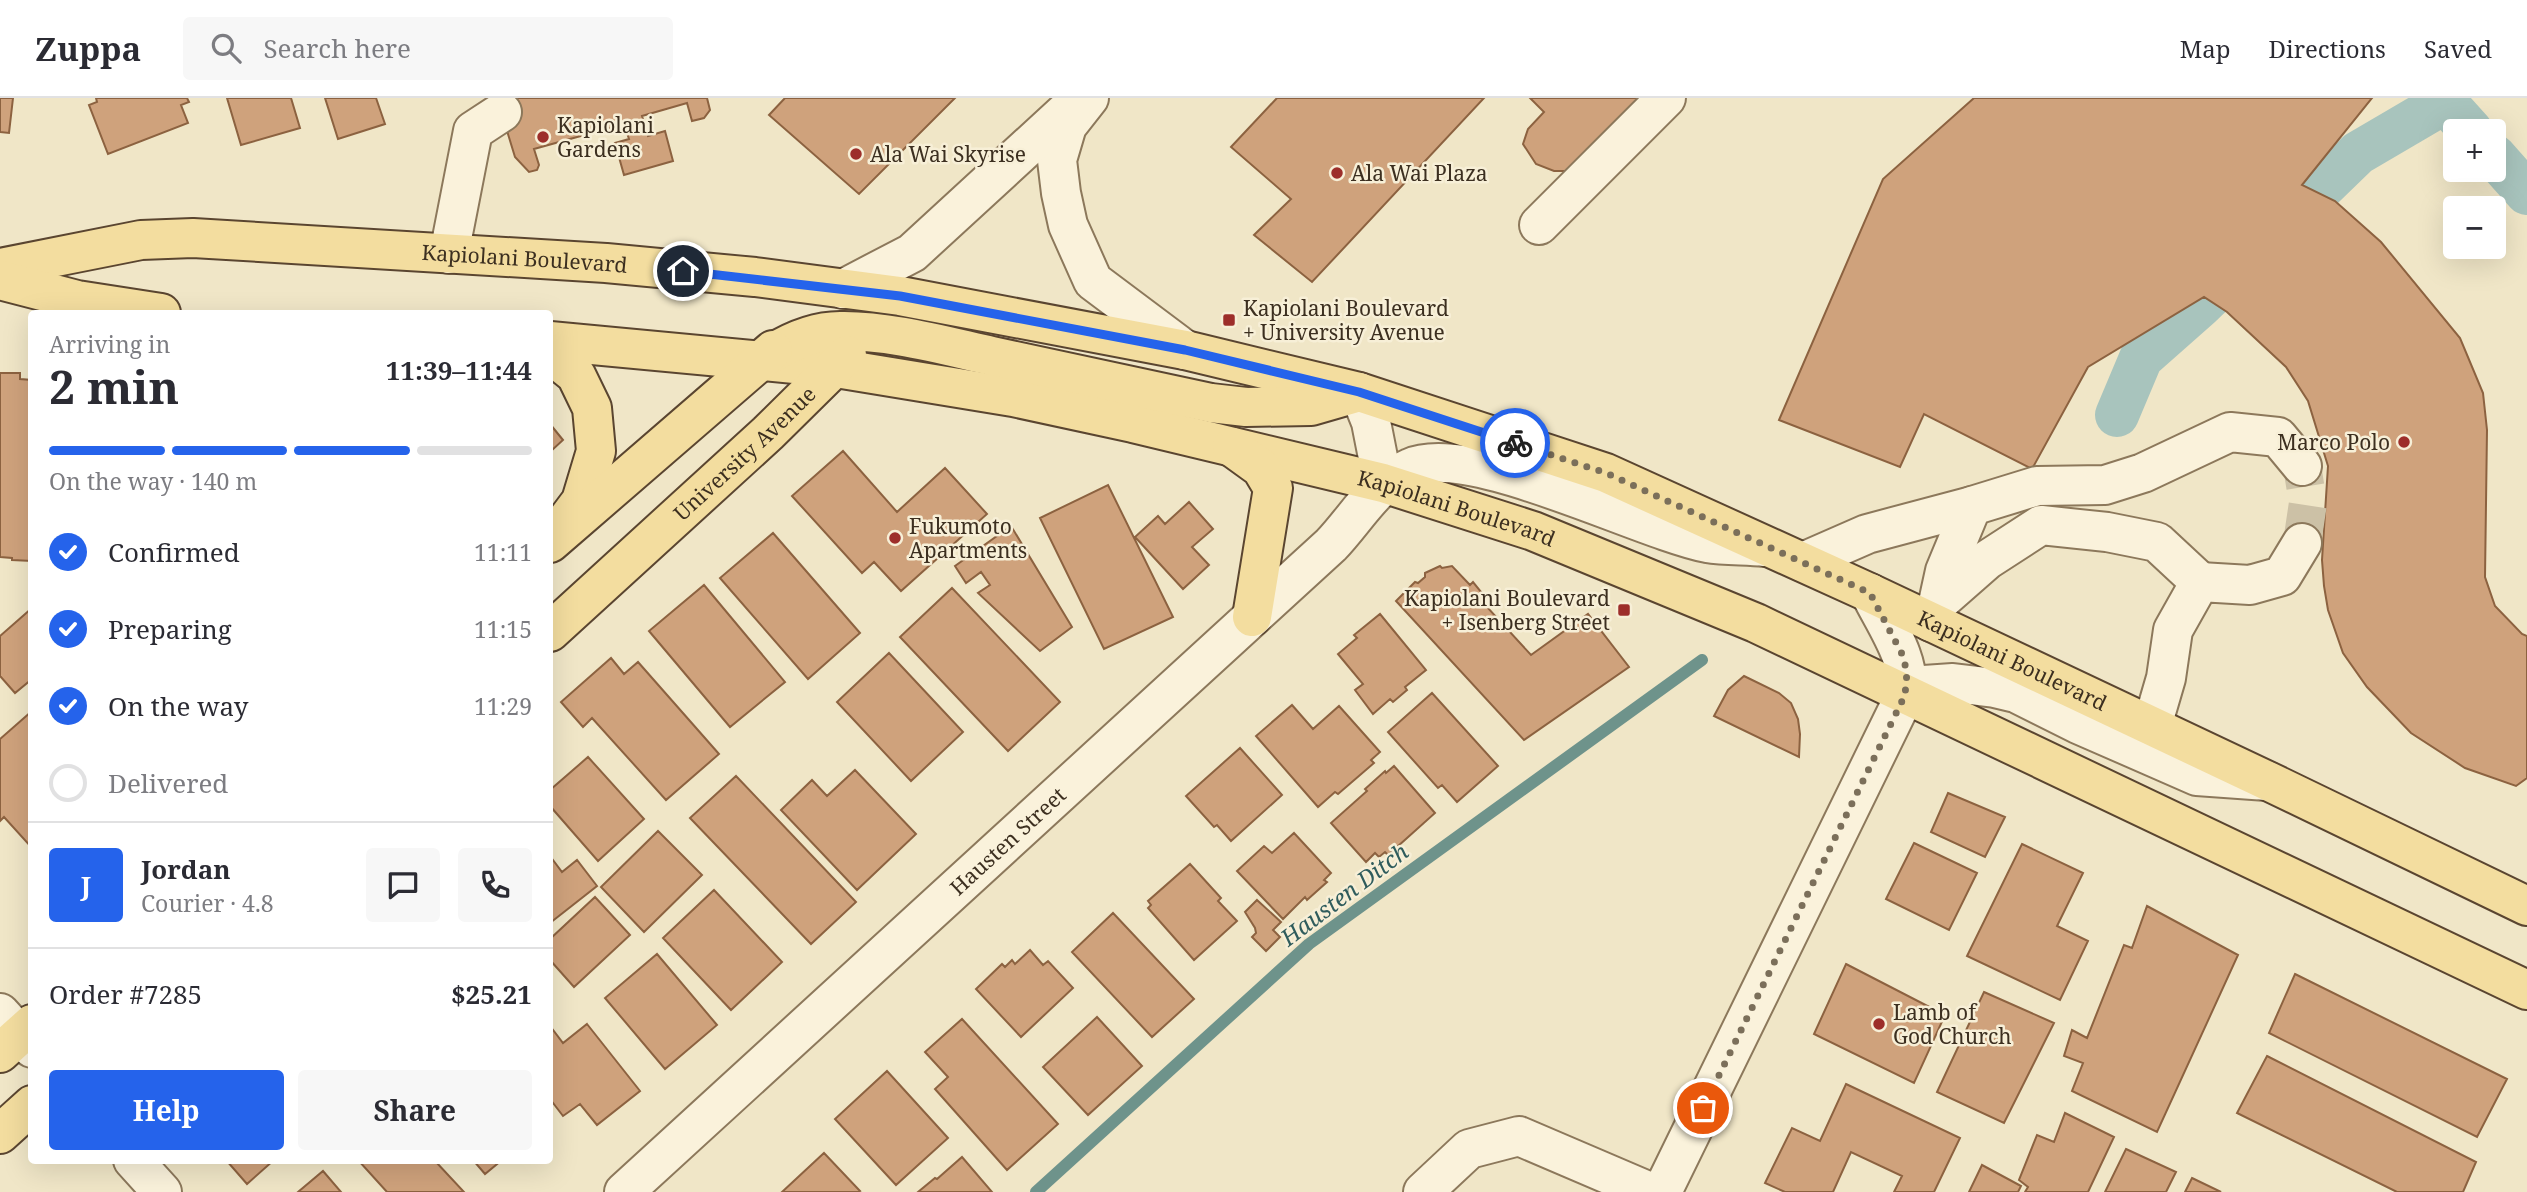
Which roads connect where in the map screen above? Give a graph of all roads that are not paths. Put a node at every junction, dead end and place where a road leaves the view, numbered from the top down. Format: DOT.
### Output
graph roads {
  1 [pos="1081,98"];
  2 [pos="1089,98"];
  3 [pos="1666,98"];
  4 [pos="502,112"];
  5 [pos="1539,225"];
  6 [pos="912,253"];
  7 [pos="449,254"];
  8 [pos="0,268"];
  9 [pos="0,280"];
  10 [pos="843,289"];
  11 [pos="900,296"];
  12 [pos="142,310"];
  13 [pos="867,333"];
  14 [pos="553,341"];
  15 [pos="1185,350"];
  16 [pos="553,357"];
  17 [pos="762,360"];
  18 [pos="835,368"];
  19 [pos="1359,392"];
  20 [pos="1230,446"];
  21 [pos="2302,466"];
  22 [pos="1383,483"];
  23 [pos="1972,506"];
  24 [pos="553,539"];
  25 [pos="553,540"];
  26 [pos="2302,543"];
  27 [pos="1787,555"];
  28 [pos="2200,582"];
  29 [pos="1870,593"];
  30 [pos="1935,613"];
  31 [pos="1252,617"];
  32 [pos="553,629"];
  33 [pos="1905,695"];
  34 [pos="2152,726"];
  35 [pos="2270,782"];
  36 [pos="2527,906"];
  37 [pos="2527,990"];
  38 [pos="28,1109"];
  39 [pos="0,1134"];
  40 [pos="137,1164"];
  41 [pos="162,1192"];
  42 [pos="624,1192"];
  43 [pos="1423,1192"];
  44 [pos="1650,1192"];
  45 [pos="1662,1192"];
  1 -- 6 [label="street"];
  2 -- 15 [label="street"];
  3 -- 5 [label="street"];
  4 -- 7 [label="street"];
  6 -- 10 [label="street"];
  6 -- 11 [label="street, University Avenue"];
  7 -- 8 [label="main road, Kapiolani Boulevard"];
  7 -- 10 [label="main road, Kapiolani Boulevard"];
  9 -- 12 [label="main road"];
  10 -- 11 [label="main road, Kapiolani Boulevard"];
  10 -- 17 [label="main road"];
  11 -- 13 [label="main road, University Avenue"];
  11 -- 15 [label="main road, Kapiolani Boulevard"];
  13 -- 17 [label="main road"];
  13 -- 18 [label="main road, University Avenue"];
  13 -- 19 [label="main road"];
  14 -- 17 [label="main road, Kapiolani Boulevard"];
  15 -- 19 [label="main road, Kapiolani Boulevard"];
  16 -- 24 [label="main road"];
  17 -- 18 [label="main road, Kapiolani Boulevard"];
  17 -- 25 [label="main road"];
  18 -- 20 [label="main road, Kapiolani Boulevard"];
  18 -- 32 [label="main road, University Avenue"];
  19 -- 22 [label="street"];
  19 -- 27 [label="main road, Kapiolani Boulevard"];
  20 -- 22 [label="main road, Kapiolani Boulevard"];
  20 -- 31 [label="main road"];
  21 -- 23 [label="street"];
  22 -- 27 [label="street"];
  22 -- 31 [label="street, Hausten Street"];
  22 -- 33 [label="main road, Kapiolani Boulevard"];
  23 -- 27 [label="street"];
  23 -- 30 [label="street"];
  26 -- 28 [label="street"];
  27 -- 29 [label="main road, Kapiolani Boulevard"];
  28 -- 30 [label="street"];
  28 -- 34 [label="street"];
  29 -- 30 [label="main road, Kapiolani Boulevard"];
  29 -- 33 [label="street"];
  30 -- 34 [label="main road, Kapiolani Boulevard"];
  31 -- 42 [label="street, Hausten Street"];
  33 -- 35 [label="street"];
  33 -- 37 [label="main road, Kapiolani Boulevard"];
  33 -- 45 [label="street"];
  34 -- 35 [label="main road, Kapiolani Boulevard"];
  35 -- 36 [label="main road, Kapiolani Boulevard"];
  38 -- 39 [label="main road"];
  40 -- 41 [label="street"];
  43 -- 44 [label="street"];
}
